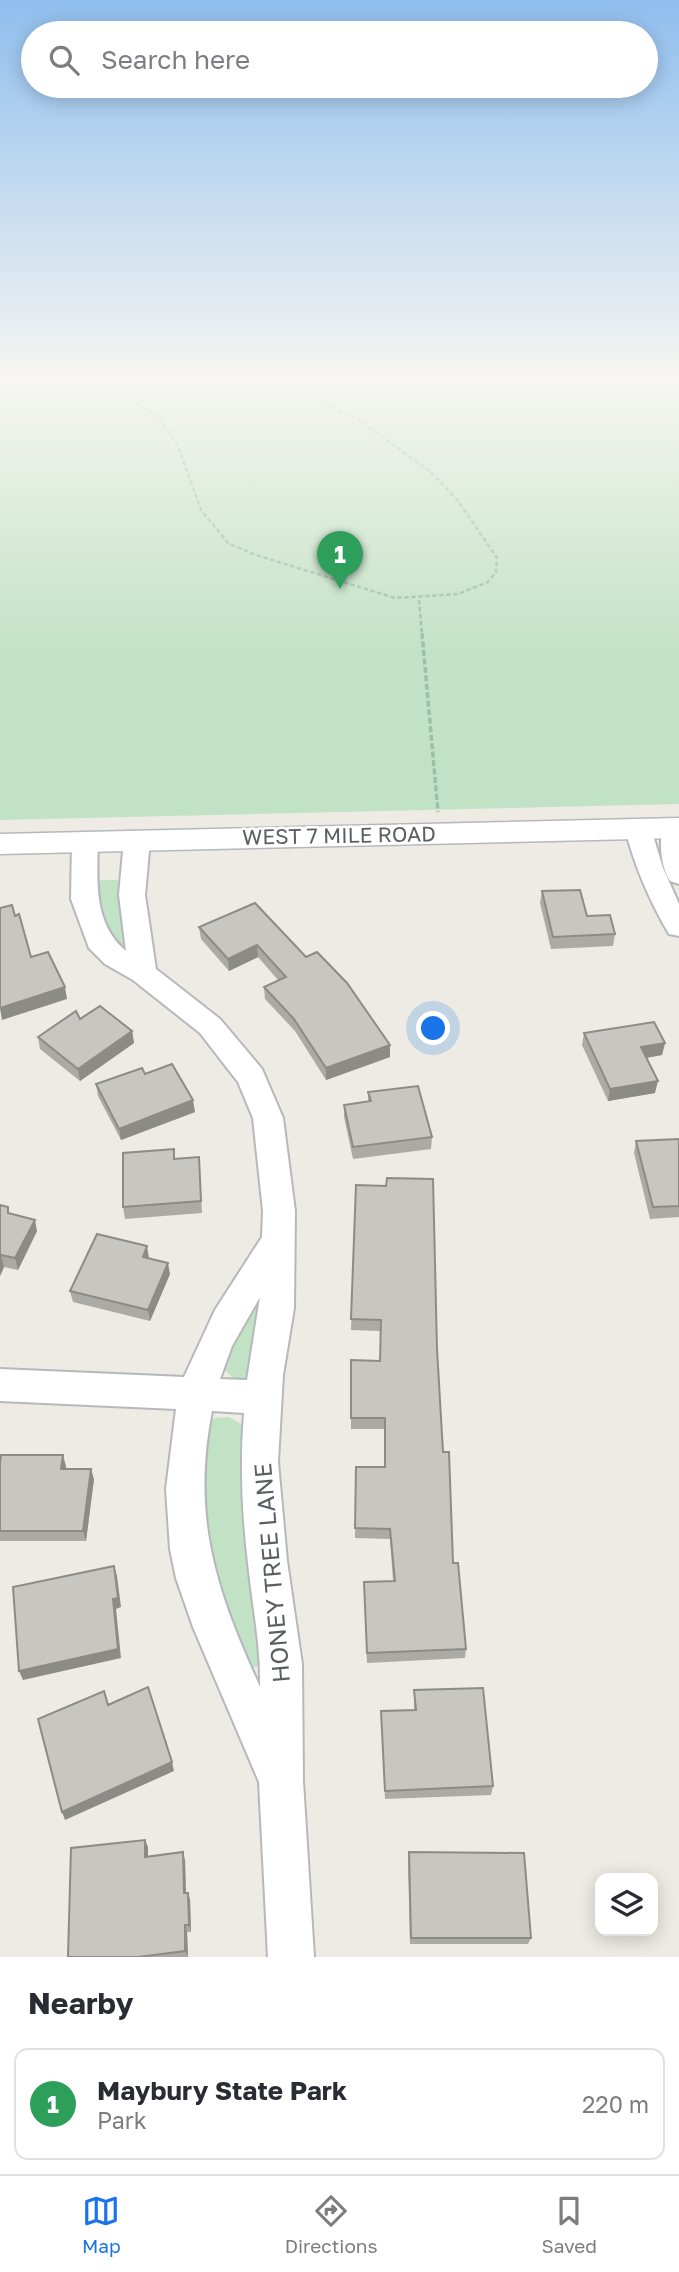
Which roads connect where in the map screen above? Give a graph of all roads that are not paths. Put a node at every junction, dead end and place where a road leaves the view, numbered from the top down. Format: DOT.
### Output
graph roads {
  1 [pos="677,828"];
  2 [pos="638,829"];
  3 [pos="137,840"];
  4 [pos="85,841"];
  5 [pos="0,844"];
  6 [pos="679,875"];
  7 [pos="679,927"];
  8 [pos="143,973"];
  9 [pos="278,1240"];
  10 [pos="0,1385"];
  11 [pos="198,1394"];
  12 [pos="263,1397"];
  13 [pos="281,1781"];
  14 [pos="292,1955"];
  1 -- 2 [label="street, WEST 7 MILE ROAD"];
  1 -- 6 [label="street"];
  2 -- 3 [label="street, WEST 7 MILE ROAD"];
  2 -- 7 [label="street"];
  3 -- 4 [label="street, WEST 7 MILE ROAD"];
  3 -- 8 [label="street"];
  4 -- 5 [label="street, WEST 7 MILE ROAD"];
  4 -- 8 [label="street, HONEY TREE LANE"];
  8 -- 9 [label="street, HONEY TREE LANE"];
  9 -- 11 [label="street, HONEY TREE LANE"];
  9 -- 12 [label="street, HONEY TREE LANE"];
  10 -- 11 [label="street"];
  11 -- 12 [label="street"];
  11 -- 13 [label="street, HONEY TREE LANE"];
  12 -- 13 [label="street, HONEY TREE LANE"];
  13 -- 14 [label="street, HONEY TREE LANE"];
}
